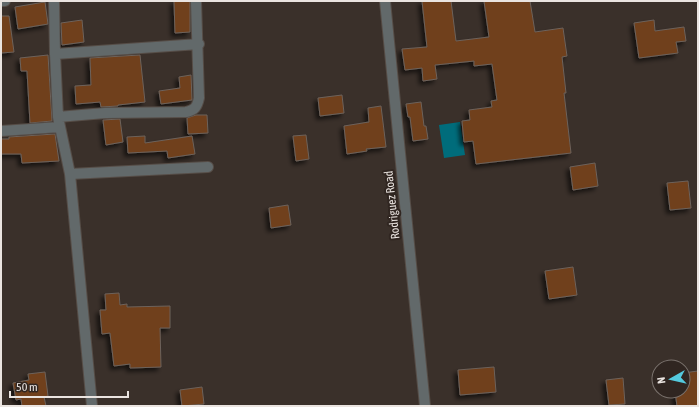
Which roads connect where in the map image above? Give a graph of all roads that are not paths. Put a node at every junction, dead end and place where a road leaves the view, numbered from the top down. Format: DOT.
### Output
graph roads {
  1 [pos="1,1"];
  2 [pos="5,1"];
  3 [pos="54,1"];
  4 [pos="196,1"];
  5 [pos="385,1"];
  6 [pos="198,44"];
  7 [pos="55,54"];
  8 [pos="58,117"];
  9 [pos="60,127"];
  10 [pos="1,131"];
  11 [pos="208,167"];
  12 [pos="70,174"];
  13 [pos="92,406"];
  14 [pos="425,406"];
  1 -- 2 [label="street"];
  3 -- 7 [label="street"];
  4 -- 6 [label="street"];
  5 -- 14 [label="street, Rodriguez Road"];
  6 -- 7 [label="street"];
  6 -- 8 [label="street"];
  7 -- 8 [label="street"];
  8 -- 9 [label="street"];
  9 -- 10 [label="street"];
  9 -- 12 [label="street"];
  11 -- 12 [label="street"];
  12 -- 13 [label="street"];
}
